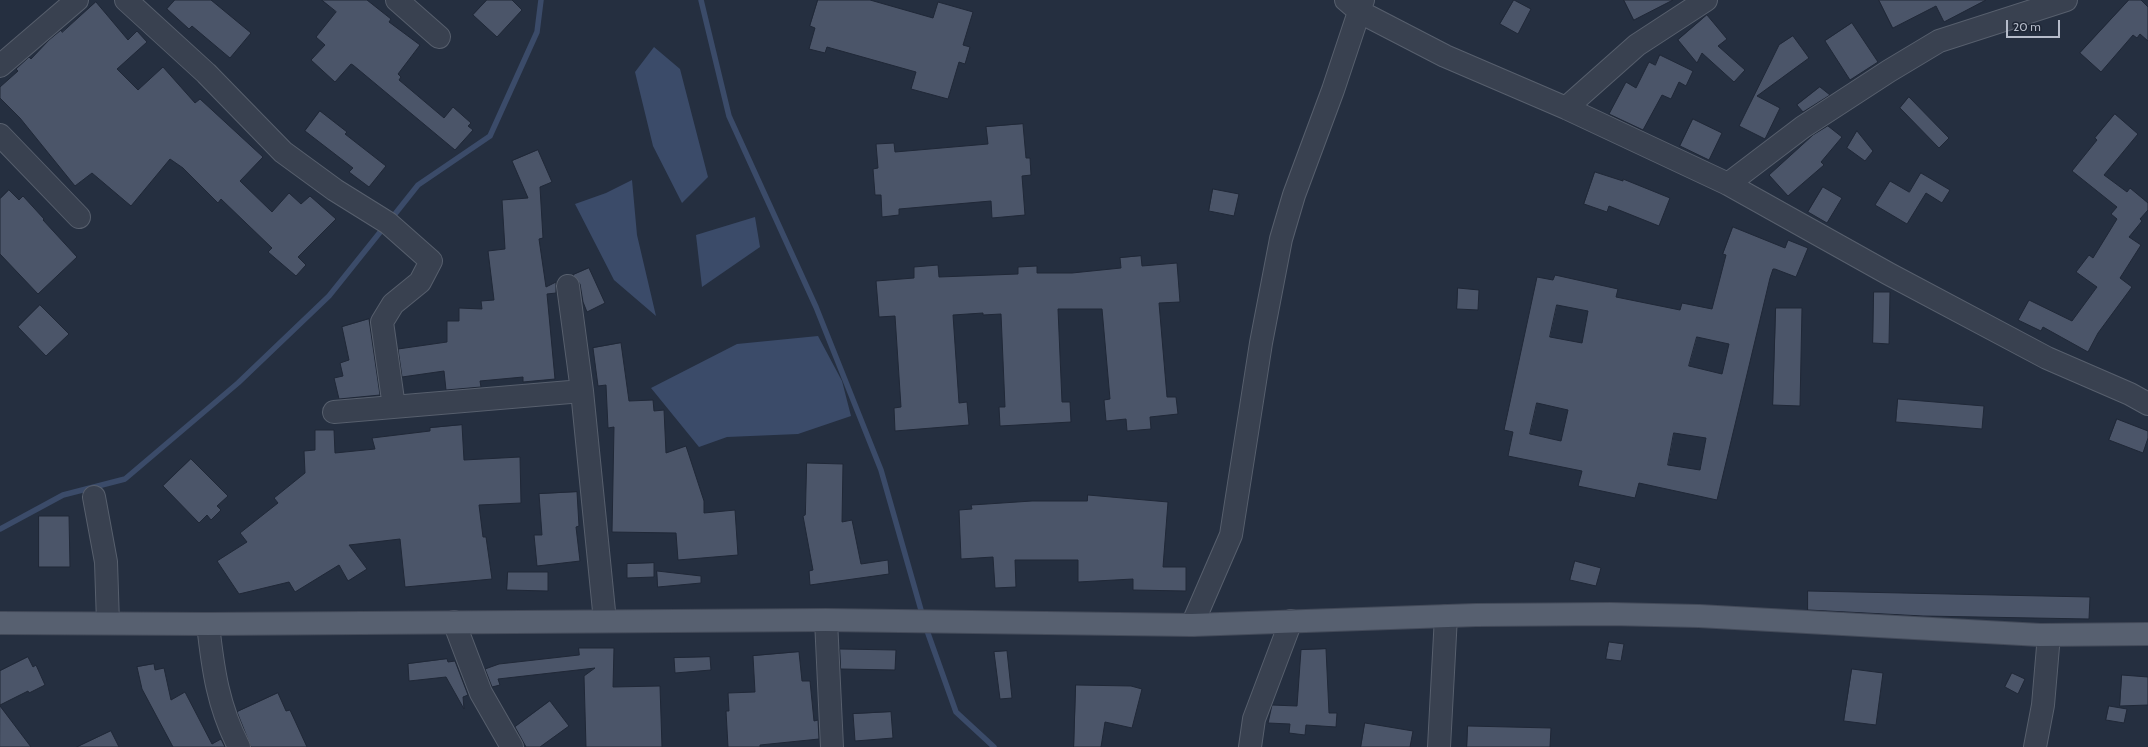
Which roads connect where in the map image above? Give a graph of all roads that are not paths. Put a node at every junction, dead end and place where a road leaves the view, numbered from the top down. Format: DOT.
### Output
graph roads {
  1 [pos="77,0"];
  2 [pos="126,0"];
  3 [pos="397,0"];
  4 [pos="1706,0"];
  5 [pos="2066,0"];
  6 [pos="1356,4"];
  7 [pos="1678,8"];
  8 [pos="439,37"];
  9 [pos="0,66"];
  10 [pos="1566,108"];
  11 [pos="0,136"];
  12 [pos="1728,184"];
  13 [pos="79,217"];
  14 [pos="568,286"];
  15 [pos="582,391"];
  16 [pos="2148,404"];
  17 [pos="394,407"];
  18 [pos="334,412"];
  19 [pos="94,497"];
  20 [pos="1446,616"];
  21 [pos="826,620"];
  22 [pos="605,621"];
  23 [pos="1291,621"];
  24 [pos="454,622"];
  25 [pos="0,623"];
  26 [pos="108,623"];
  27 [pos="208,624"];
  28 [pos="1192,625"];
  29 [pos="2148,634"];
  30 [pos="2049,635"];
  31 [pos="239,747"];
  32 [pos="512,747"];
  33 [pos="832,747"];
  34 [pos="1250,747"];
  35 [pos="1439,747"];
  36 [pos="2035,747"];
  1 -- 9 [label="street"];
  2 -- 17 [label="street"];
  3 -- 8 [label="street"];
  4 -- 7 [label="street"];
  5 -- 12 [label="street"];
  6 -- 10 [label="street"];
  6 -- 28 [label="street"];
  7 -- 10 [label="street"];
  10 -- 12 [label="street"];
  11 -- 13 [label="street"];
  12 -- 16 [label="street"];
  14 -- 15 [label="street"];
  15 -- 17 [label="street"];
  15 -- 22 [label="street"];
  17 -- 18 [label="street"];
  19 -- 26 [label="street"];
  20 -- 23 [label="main road"];
  20 -- 30 [label="main road"];
  20 -- 35 [label="street"];
  21 -- 22 [label="main road"];
  21 -- 28 [label="main road"];
  21 -- 33 [label="street"];
  22 -- 24 [label="main road"];
  23 -- 28 [label="main road"];
  23 -- 34 [label="street"];
  24 -- 27 [label="main road"];
  24 -- 32 [label="street"];
  25 -- 26 [label="main road"];
  26 -- 27 [label="main road"];
  27 -- 31 [label="street"];
  29 -- 30 [label="main road"];
  30 -- 36 [label="street"];
}
